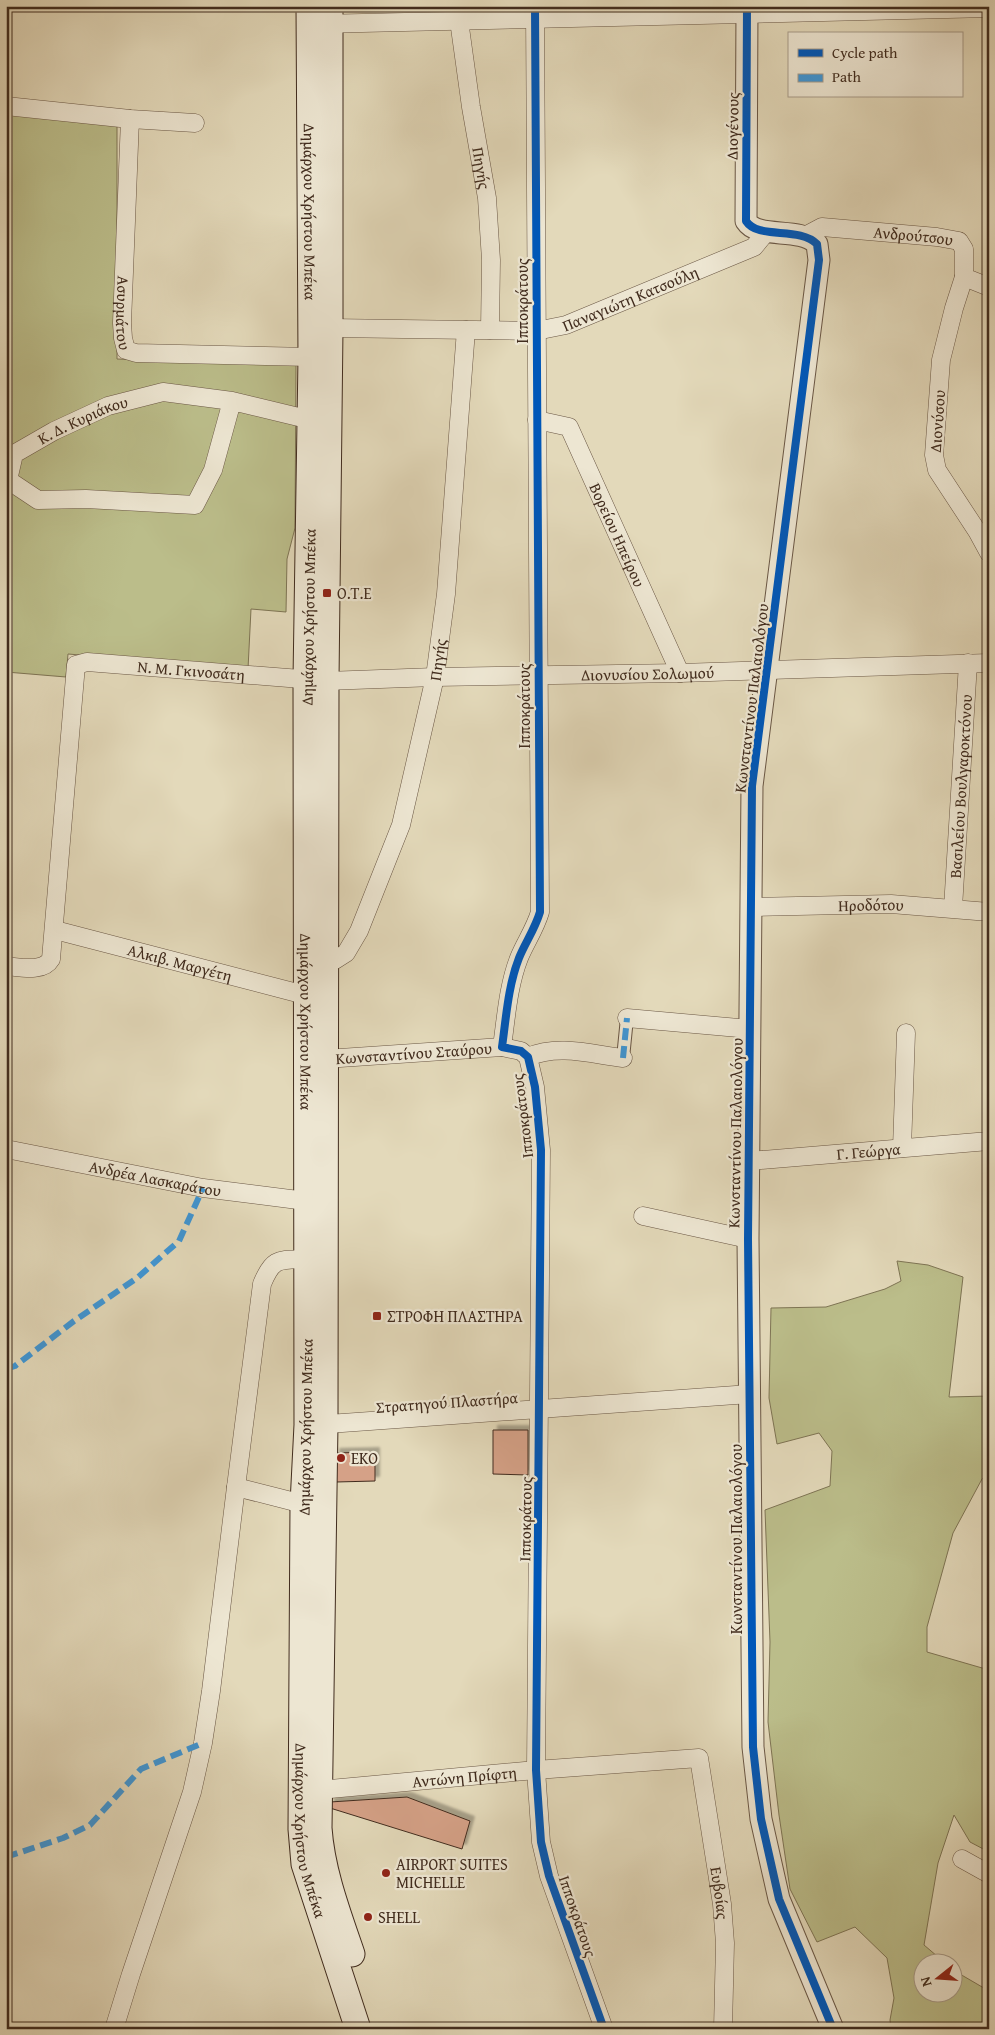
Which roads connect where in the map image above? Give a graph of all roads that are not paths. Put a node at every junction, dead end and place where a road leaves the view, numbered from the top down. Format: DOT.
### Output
graph roads {
  1 [pos="981,8"];
  2 [pos="747,11"];
  3 [pos="535,13"];
  4 [pos="458,14"];
  5 [pos="320,15"];
  6 [pos="6,106"];
  7 [pos="130,119"];
  8 [pos="195,123"];
  9 [pos="767,231"];
  10 [pos="805,236"];
  11 [pos="964,278"];
  12 [pos="989,287"];
  13 [pos="330,328"];
  14 [pos="466,330"];
  15 [pos="490,330"];
  16 [pos="536,331"];
  17 [pos="311,357"];
  18 [pos="232,401"];
  19 [pos="311,420"];
  20 [pos="537,420"];
  21 [pos="989,553"];
  22 [pos="968,663"];
  23 [pos="989,663"];
  24 [pos="766,669"];
  25 [pos="680,673"];
  26 [pos="538,675"];
  27 [pos="435,676"];
  28 [pos="316,681"];
  29 [pos="753,907"];
  30 [pos="953,908"];
  31 [pos="989,912"];
  32 [pos="55,930"];
  33 [pos="326,960"];
  34 [pos="6,966"];
  35 [pos="305,995"];
  36 [pos="627,1018"];
  37 [pos="750,1029"];
  38 [pos="906,1033"];
  39 [pos="502,1047"];
  40 [pos="528,1056"];
  41 [pos="623,1058"];
  42 [pos="325,1060"];
  43 [pos="989,1142"];
  44 [pos="902,1148"];
  45 [pos="6,1149"];
  46 [pos="749,1161"];
  47 [pos="306,1201"];
  48 [pos="642,1216"];
  49 [pos="748,1239"];
  50 [pos="306,1259"];
  51 [pos="750,1394"];
  52 [pos="540,1409"];
  53 [pos="316,1425"];
  54 [pos="236,1487"];
  55 [pos="303,1504"];
  56 [pos="699,1758"];
  57 [pos="536,1770"];
  58 [pos="319,1790"];
  59 [pos="962,1859"];
  60 [pos="989,1874"];
  61 [pos="114,2029"];
  62 [pos="358,2029"];
  63 [pos="376,2029"];
  64 [pos="604,2029"];
  65 [pos="723,2029"];
  66 [pos="833,2029"];
  1 -- 2 [label="street"];
  2 -- 3 [label="street"];
  2 -- 9 [label="street, Διογένους"];
  3 -- 4 [label="street"];
  3 -- 16 [label="street, Ιπποκράτους"];
  4 -- 5 [label="street"];
  4 -- 15 [label="street, Πηγής"];
  5 -- 13 [label="main road, Δημάρχου Χρήστου Μπέκα"];
  5 -- 17 [label="main road, Δημάρχου Χρήστου Μπέκα"];
  6 -- 7 [label="street"];
  7 -- 8 [label="street"];
  7 -- 17 [label="street, Ασυρμάτου"];
  9 -- 10 [label="street"];
  9 -- 16 [label="street, Παναγιώτη Κατσούλη"];
  10 -- 11 [label="street, Ανδρούτσου"];
  10 -- 24 [label="street, Κωνσταντίνου Παλαιολόγου"];
  11 -- 12 [label="street"];
  11 -- 21 [label="street, Διονύσου"];
  13 -- 14 [label="street, Παναγιώτη Κατσούλη"];
  13 -- 28 [label="main road, Δημάρχου Χρήστου Μπέκα"];
  14 -- 15 [label="street, Παναγιώτη Κατσούλη"];
  14 -- 27 [label="street, Πηγής"];
  15 -- 16 [label="street, Παναγιώτη Κατσούλη"];
  16 -- 20 [label="street, Ιπποκράτους"];
  17 -- 19 [label="main road, Δημάρχου Χρήστου Μπέκα"];
  18 -- 18 [label="street, Κ. Δ. Κυριάκου"];
  18 -- 19 [label="street, Κ. Δ. Κυριάκου"];
  19 -- 28 [label="main road, Δημάρχου Χρήστου Μπέκα"];
  20 -- 25 [label="street, Βορείου Ηπείρου"];
  20 -- 26 [label="street, Ιπποκράτους"];
  22 -- 23 [label="street, Διονυσίου Σολωμού"];
  22 -- 24 [label="street, Διονυσίου Σολωμού"];
  22 -- 30 [label="street, Βασιλείου Βουλγαροκτόνου"];
  24 -- 25 [label="street, Διονυσίου Σολωμού"];
  24 -- 29 [label="street, Κωνσταντίνου Παλαιολόγου"];
  25 -- 26 [label="street, Διονυσίου Σολωμού"];
  26 -- 27 [label="street, Διονυσίου Σολωμού"];
  26 -- 39 [label="street, Ιπποκράτους"];
  27 -- 28 [label="street, Διονυσίου Σολωμού"];
  27 -- 33 [label="street, Πηγής"];
  28 -- 32 [label="street, Ν. Μ. Γκινοσάτη"];
  28 -- 33 [label="main road, Δημάρχου Χρήστου Μπέκα"];
  28 -- 35 [label="main road, Δημάρχου Χρήστου Μπέκα"];
  29 -- 30 [label="street, Ηροδότου"];
  29 -- 37 [label="street, Κωνσταντίνου Παλαιολόγου"];
  30 -- 31 [label="street, Ηροδότου"];
  32 -- 34 [label="street"];
  32 -- 35 [label="street, Αλκιβ. Μαργέτη"];
  33 -- 42 [label="main road, Δημάρχου Χρήστου Μπέκα"];
  35 -- 47 [label="main road, Δημάρχου Χρήστου Μπέκα"];
  36 -- 37 [label="street"];
  36 -- 41 [label="street"];
  37 -- 46 [label="street, Κωνσταντίνου Παλαιολόγου"];
  38 -- 44 [label="street"];
  39 -- 40 [label="street, Ιπποκράτους"];
  39 -- 42 [label="street, Κωνσταντίνου Σταύρου"];
  40 -- 41 [label="street"];
  40 -- 52 [label="street, Ιπποκράτους"];
  42 -- 53 [label="main road, Δημάρχου Χρήστου Μπέκα"];
  43 -- 44 [label="street, Γ. Γεώργα"];
  44 -- 46 [label="street, Γ. Γεώργα"];
  45 -- 47 [label="street, Ανδρέα Λασκαράτου"];
  46 -- 49 [label="street, Κωνσταντίνου Παλαιολόγου"];
  47 -- 50 [label="main road, Δημάρχου Χρήστου Μπέκα"];
  48 -- 49 [label="street"];
  49 -- 51 [label="street, Κωνσταντίνου Παλαιολόγου"];
  50 -- 53 [label="main road, Δημάρχου Χρήστου Μπέκα"];
  50 -- 54 [label="street"];
  51 -- 52 [label="street, Στρατηγού Πλαστήρα"];
  51 -- 66 [label="street, Κωνσταντίνου Παλαιολόγου"];
  52 -- 53 [label="street, Στρατηγού Πλαστήρα"];
  52 -- 57 [label="street, Ιπποκράτους"];
  53 -- 55 [label="main road, Δημάρχου Χρήστου Μπέκα"];
  53 -- 58 [label="main road, Δημάρχου Χρήστου Μπέκα"];
  54 -- 55 [label="street"];
  54 -- 61 [label="street"];
  55 -- 62 [label="main road, Δημάρχου Χρήστου Μπέκα"];
  56 -- 57 [label="street, Αντώνη Πρίφτη"];
  56 -- 65 [label="street, Ευβοίας"];
  57 -- 58 [label="street, Αντώνη Πρίφτη"];
  57 -- 64 [label="street, Ιπποκράτους"];
  58 -- 63 [label="main road, Δημάρχου Χρήστου Μπέκα"];
  59 -- 60 [label="street"];
}
